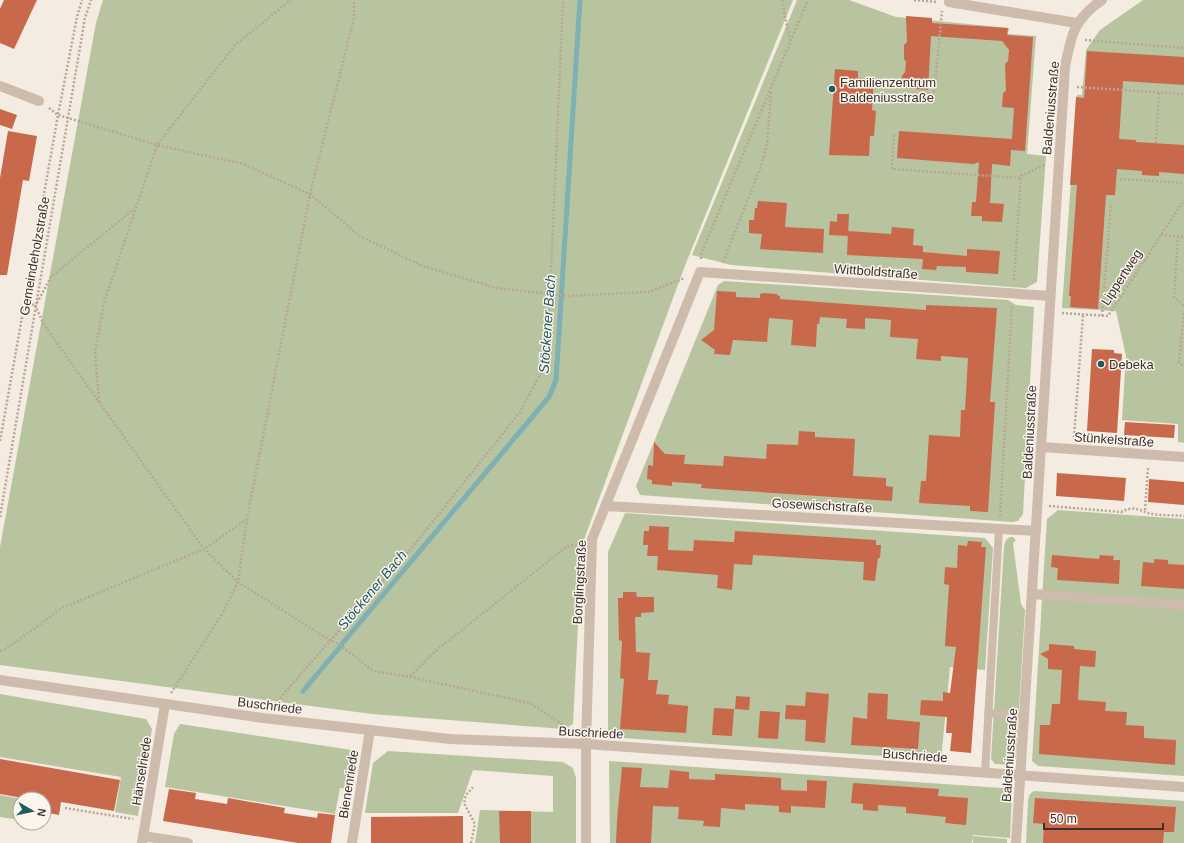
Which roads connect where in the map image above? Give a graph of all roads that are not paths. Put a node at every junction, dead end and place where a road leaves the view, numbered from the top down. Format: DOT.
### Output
graph roads {
  1 [pos="1102,0"];
  2 [pos="946,2"];
  3 [pos="1077,23"];
  4 [pos="0,86"];
  5 [pos="39,101"];
  6 [pos="700,272"];
  7 [pos="1050,296"];
  8 [pos="1042,448"];
  9 [pos="1184,457"];
  10 [pos="606,506"];
  11 [pos="999,529"];
  12 [pos="1036,531"];
  13 [pos="1032,594"];
  14 [pos="1184,605"];
  15 [pos="0,680"];
  16 [pos="165,704"];
  17 [pos="988,713"];
  18 [pos="1024,716"];
  19 [pos="370,730"];
  20 [pos="586,744"];
  21 [pos="985,773"];
  22 [pos="1020,776"];
  23 [pos="1184,787"];
  24 [pos="143,839"];
  25 [pos="188,843"];
  26 [pos="352,843"];
  27 [pos="586,843"];
  28 [pos="1016,843"];
  1 -- 3 [label="street, Baldeniusstraße"];
  2 -- 3 [label="street"];
  3 -- 7 [label="street, Baldeniusstraße"];
  4 -- 5 [label="street"];
  6 -- 7 [label="street, Wittboldstraße"];
  6 -- 10 [label="street, Borglingstraße"];
  7 -- 8 [label="street, Baldeniusstraße"];
  8 -- 9 [label="street, Stünkelstraße"];
  8 -- 12 [label="street, Baldeniusstraße"];
  10 -- 11 [label="street, Gosewischstraße"];
  10 -- 20 [label="street, Borglingstraße"];
  11 -- 12 [label="street, Gosewischstraße"];
  11 -- 17 [label="lane"];
  12 -- 13 [label="street, Baldeniusstraße"];
  13 -- 14 [label="street"];
  13 -- 18 [label="street, Baldeniusstraße"];
  15 -- 16 [label="street, Buschriede"];
  16 -- 19 [label="street, Buschriede"];
  16 -- 24 [label="street, Hänselriede"];
  17 -- 18 [label="lane"];
  17 -- 21 [label="lane"];
  18 -- 22 [label="street, Baldeniusstraße"];
  19 -- 20 [label="street, Buschriede"];
  19 -- 26 [label="street, Bienenriede"];
  20 -- 21 [label="street, Buschriede"];
  20 -- 27 [label="street, Borglingstraße"];
  21 -- 22 [label="street, Buschriede"];
  22 -- 23 [label="street, Buschriede"];
  22 -- 28 [label="street, Baldeniusstraße"];
  24 -- 25 [label="street"];
}
